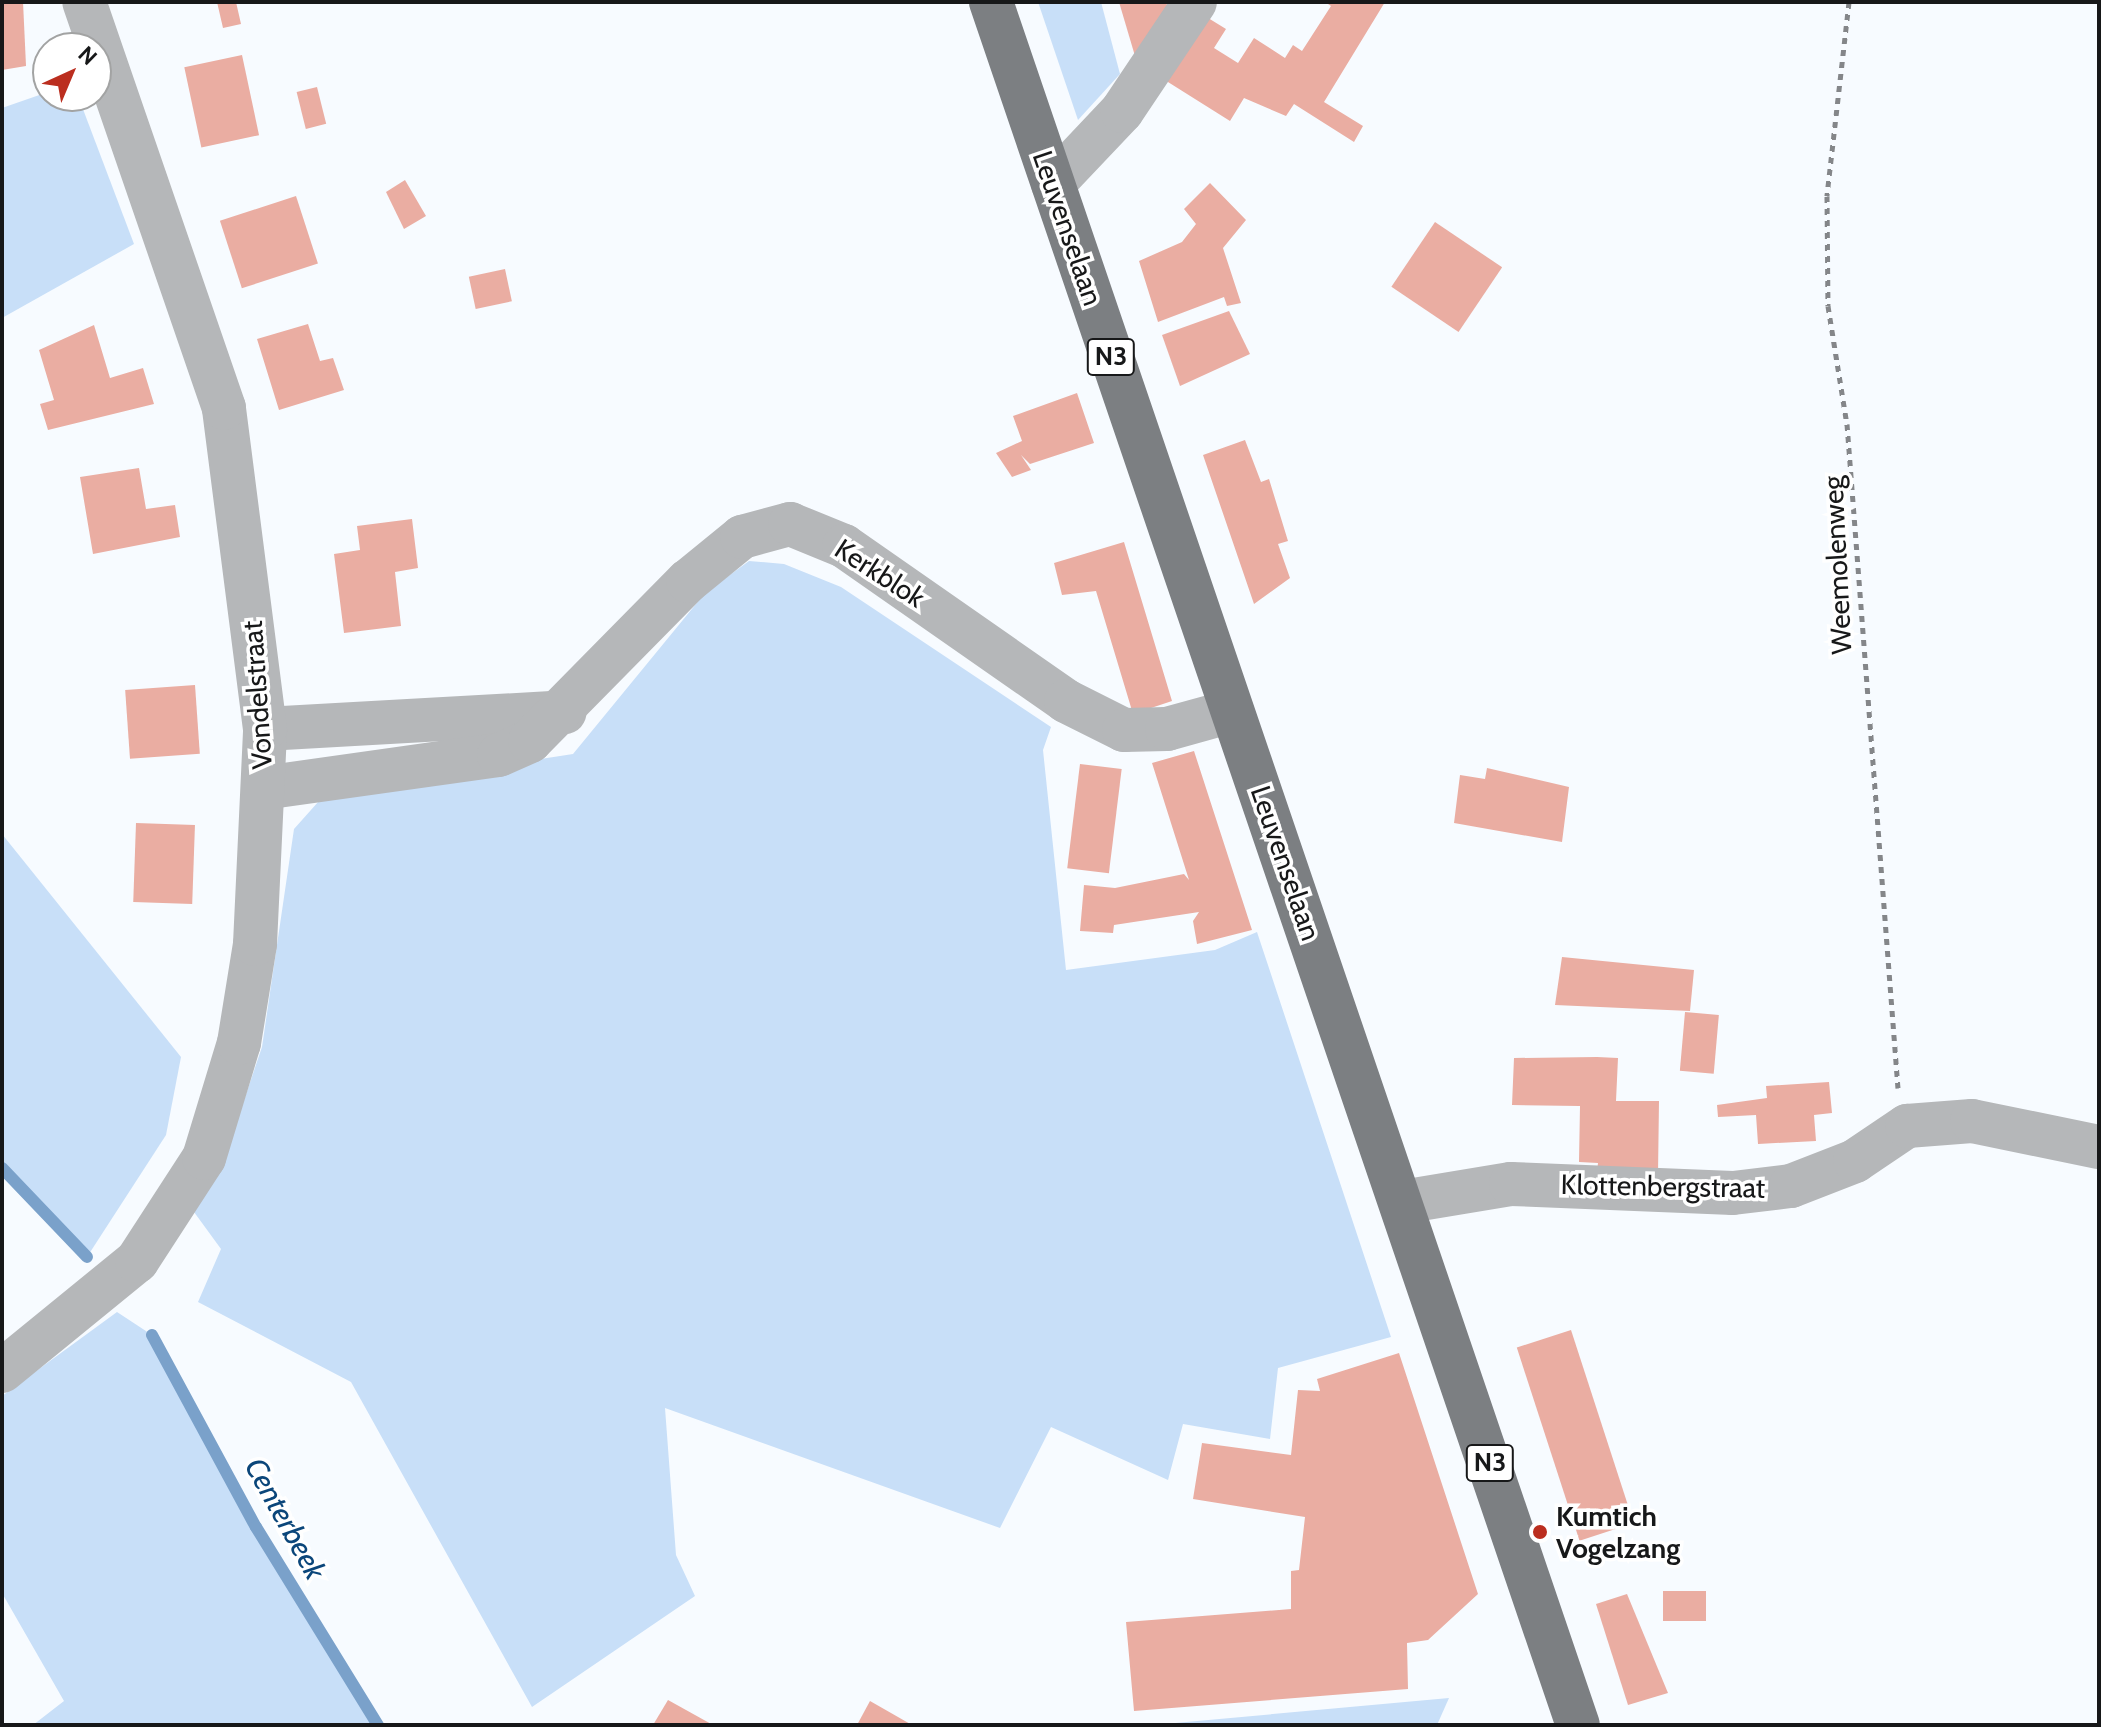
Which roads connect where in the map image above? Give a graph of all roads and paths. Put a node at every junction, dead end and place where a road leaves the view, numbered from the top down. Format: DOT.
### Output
graph roads {
  1 [pos="84,2"];
  2 [pos="991,2"];
  3 [pos="1195,2"];
  4 [pos="1849,2"];
  5 [pos="1053,184"];
  6 [pos="1232,711"];
  7 [pos="565,712"];
  8 [pos="265,729"];
  9 [pos="263,788"];
  10 [pos="1907,1126"];
  11 [pos="2099,1147"];
  12 [pos="1402,1202"];
  13 [pos="2,1371"];
  14 [pos="1578,1725"];
  1 -- 8 [label="street, Vondelstraat"];
  2 -- 5 [label="main road, Leuvenselaan / N3"];
  3 -- 5 [label="street"];
  4 -- 10 [label="path, Weemolenweg"];
  5 -- 6 [label="main road, Leuvenselaan / N3"];
  6 -- 7 [label="street, Kerkblok"];
  6 -- 12 [label="main road, Leuvenselaan / N3"];
  7 -- 8 [label="street"];
  7 -- 9 [label="street, Kerkblok"];
  8 -- 9 [label="street, Vondelstraat"];
  9 -- 13 [label="street, Vondelstraat"];
  10 -- 11 [label="street, Klottenbergstraat"];
  10 -- 12 [label="street, Klottenbergstraat"];
  12 -- 14 [label="main road, Leuvenselaan / N3"];
}
